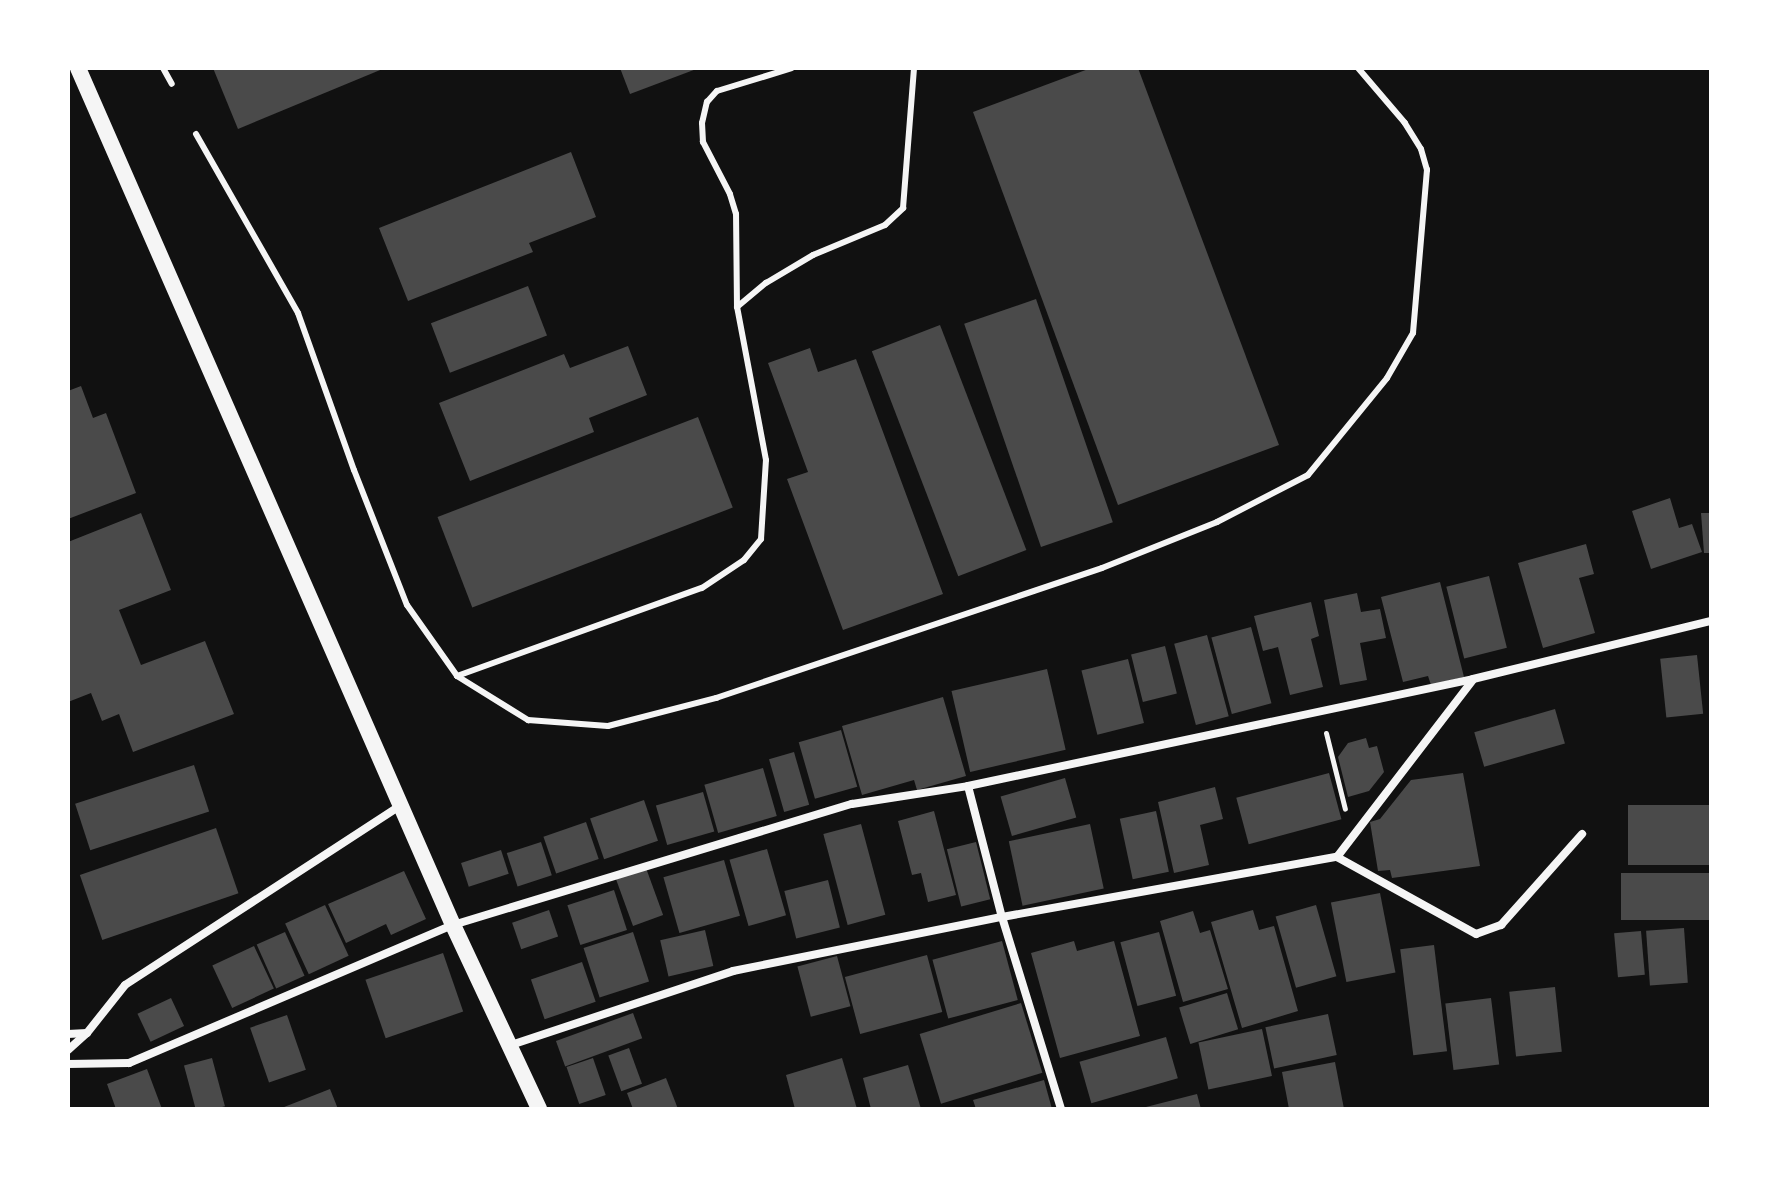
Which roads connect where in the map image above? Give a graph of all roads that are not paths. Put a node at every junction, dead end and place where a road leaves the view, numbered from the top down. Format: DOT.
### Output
graph roads {
  1 [pos="78,68"];
  2 [pos="163,68"];
  3 [pos="792,68"];
  4 [pos="914,68"];
  5 [pos="1358,68"];
  6 [pos="172,84"];
  7 [pos="196,134"];
  8 [pos="737,307"];
  9 [pos="1711,621"];
  10 [pos="457,676"];
  11 [pos="1473,679"];
  12 [pos="968,786"];
  13 [pos="402,804"];
  14 [pos="1582,834"];
  15 [pos="1337,857"];
  16 [pos="1002,917"];
  17 [pos="453,925"];
  18 [pos="87,1033"];
  19 [pos="68,1034"];
  20 [pos="511,1045"];
  21 [pos="68,1050"];
  22 [pos="68,1064"];
  23 [pos="539,1109"];
  24 [pos="1061,1109"];
  1 -- 13 [label="main road"];
  2 -- 6 [label="lane"];
  3 -- 8 [label="lane"];
  4 -- 8 [label="lane"];
  5 -- 10 [label="lane"];
  7 -- 10 [label="lane"];
  8 -- 10 [label="lane"];
  9 -- 11 [label="street"];
  11 -- 12 [label="street"];
  11 -- 15 [label="street"];
  12 -- 16 [label="street"];
  12 -- 17 [label="street"];
  13 -- 17 [label="main road"];
  13 -- 18 [label="street"];
  14 -- 15 [label="street"];
  15 -- 16 [label="street"];
  16 -- 20 [label="street"];
  16 -- 24 [label="street"];
  17 -- 20 [label="main road"];
  17 -- 22 [label="street"];
  18 -- 19 [label="street"];
  18 -- 21 [label="street"];
  20 -- 23 [label="main road"];
}
